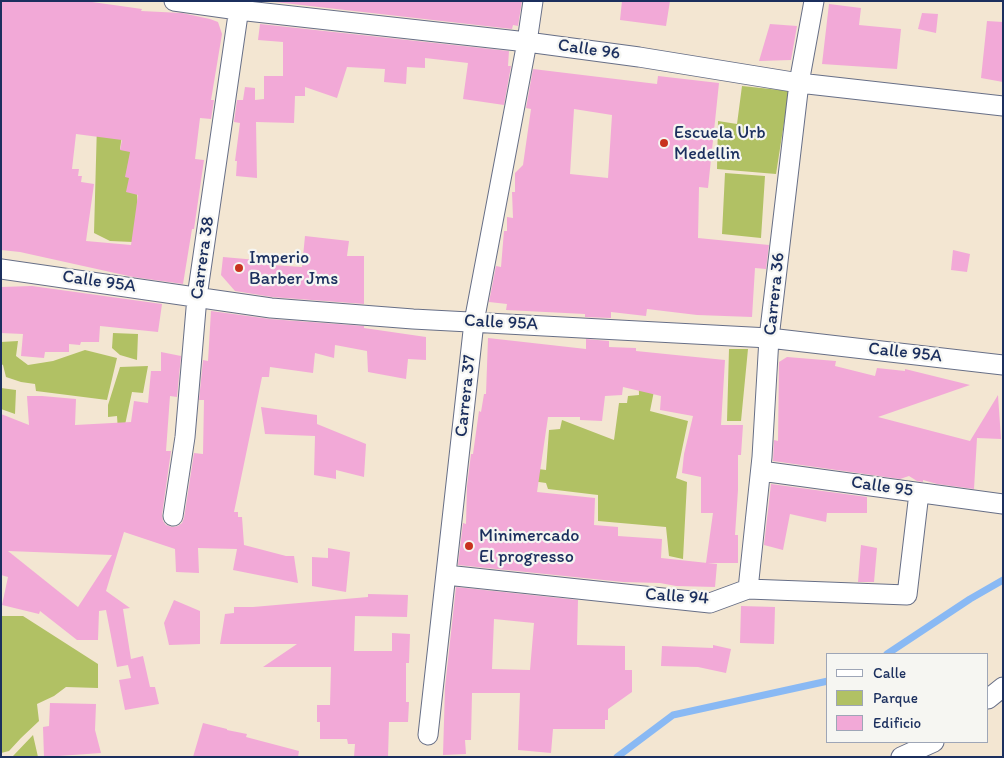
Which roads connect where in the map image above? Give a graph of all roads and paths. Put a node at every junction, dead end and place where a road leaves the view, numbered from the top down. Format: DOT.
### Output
graph roads {
  1 [pos="174,1"];
  2 [pos="533,1"];
  3 [pos="814,1"];
  4 [pos="239,6"];
  5 [pos="527,42"];
  6 [pos="799,83"];
  7 [pos="1003,106"];
  8 [pos="1,269"];
  9 [pos="196,297"];
  10 [pos="474,322"];
  11 [pos="769,338"];
  12 [pos="1003,364"];
  13 [pos="761,470"];
  14 [pos="919,493"];
  15 [pos="1003,504"];
  16 [pos="173,516"];
  17 [pos="446,575"];
  18 [pos="748,589"];
  19 [pos="1003,687"];
  20 [pos="989,698"];
  21 [pos="428,735"];
  22 [pos="932,743"];
  23 [pos="901,757"];
  1 -- 4 [label="street, Calle 96"];
  2 -- 5 [label="street, Carrera 37"];
  3 -- 6 [label="street, Carrera 36"];
  4 -- 5 [label="street, Calle 96"];
  4 -- 9 [label="street, Carrera 38"];
  5 -- 6 [label="street, Calle 96"];
  5 -- 10 [label="street, Carrera 37"];
  6 -- 7 [label="street, Calle 96"];
  6 -- 11 [label="street, Carrera 36"];
  8 -- 9 [label="street, Calle 95A"];
  9 -- 10 [label="street, Calle 95A"];
  9 -- 16 [label="street, Carrera 38"];
  10 -- 11 [label="street, Calle 95A"];
  10 -- 17 [label="street, Carrera 37"];
  11 -- 12 [label="street, Calle 95A"];
  11 -- 13 [label="street, Carrera 36"];
  13 -- 14 [label="street, Calle 95"];
  13 -- 18 [label="street, Carrera 36"];
  14 -- 15 [label="street, Calle 95"];
  14 -- 18 [label="street, Calle 94"];
  17 -- 18 [label="street, Calle 94"];
  17 -- 21 [label="street, Carrera 37"];
  19 -- 20 [label="street"];
  22 -- 23 [label="street"];
}
